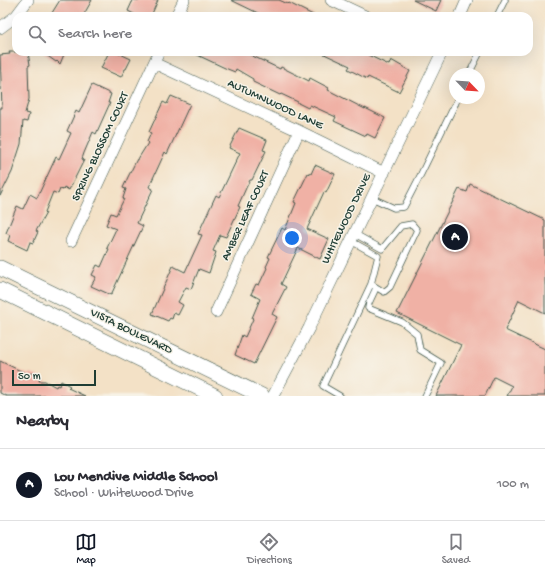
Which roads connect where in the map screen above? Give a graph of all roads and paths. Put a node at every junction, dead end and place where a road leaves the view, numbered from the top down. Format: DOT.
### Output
graph roads {
  1 [pos="28,0"];
  2 [pos="184,0"];
  3 [pos="332,0"];
  4 [pos="467,0"];
  5 [pos="505,0"];
  6 [pos="19,12"];
  7 [pos="178,12"];
  8 [pos="357,12"];
  9 [pos="462,12"];
  10 [pos="499,12"];
  11 [pos="12,19"];
  12 [pos="0,28"];
  13 [pos="158,56"];
  14 [pos="440,56"];
  15 [pos="478,56"];
  16 [pos="154,63"];
  17 [pos="472,68"];
  18 [pos="455,104"];
  19 [pos="300,131"];
  20 [pos="384,173"];
  21 [pos="372,198"];
  22 [pos="353,237"];
  23 [pos="71,241"];
  24 [pos="382,248"];
  25 [pos="378,256"];
  26 [pos="0,268"];
  27 [pos="371,284"];
  28 [pos="376,288"];
  29 [pos="0,290"];
  30 [pos="216,312"];
  31 [pos="215,396"];
  32 [pos="262,396"];
  33 [pos="273,396"];
  34 [pos="340,396"];
  35 [pos="426,396"];
  1 -- 6 [label="street"];
  2 -- 7 [label="street"];
  3 -- 8 [label="street"];
  4 -- 9 [label="street"];
  5 -- 10 [label="lane"];
  11 -- 12 [label="street"];
  13 -- 16 [label="street, SPRING BLOSSOM COURT"];
  14 -- 20 [label="street, WHITEWOOD DRIVE"];
  15 -- 17 [label="lane"];
  16 -- 19 [label="street, AUTUMNWOOD LANE"];
  16 -- 23 [label="street, SPRING BLOSSOM COURT"];
  18 -- 21 [label="lane"];
  19 -- 20 [label="street, AUTUMNWOOD LANE"];
  19 -- 30 [label="street, AMBER LEAF COURT"];
  20 -- 21 [label="street, WHITEWOOD DRIVE"];
  21 -- 22 [label="street, WHITEWOOD DRIVE"];
  22 -- 24 [label="lane"];
  22 -- 25 [label="lane"];
  22 -- 33 [label="street, WHITEWOOD DRIVE"];
  24 -- 25 [label="lane"];
  24 -- 28 [label="lane"];
  25 -- 27 [label="lane"];
  26 -- 32 [label="main road, VISTA BOULEVARD"];
  27 -- 28 [label="lane"];
  27 -- 34 [label="lane"];
  28 -- 35 [label="lane"];
  29 -- 31 [label="main road, VISTA BOULEVARD"];
}
